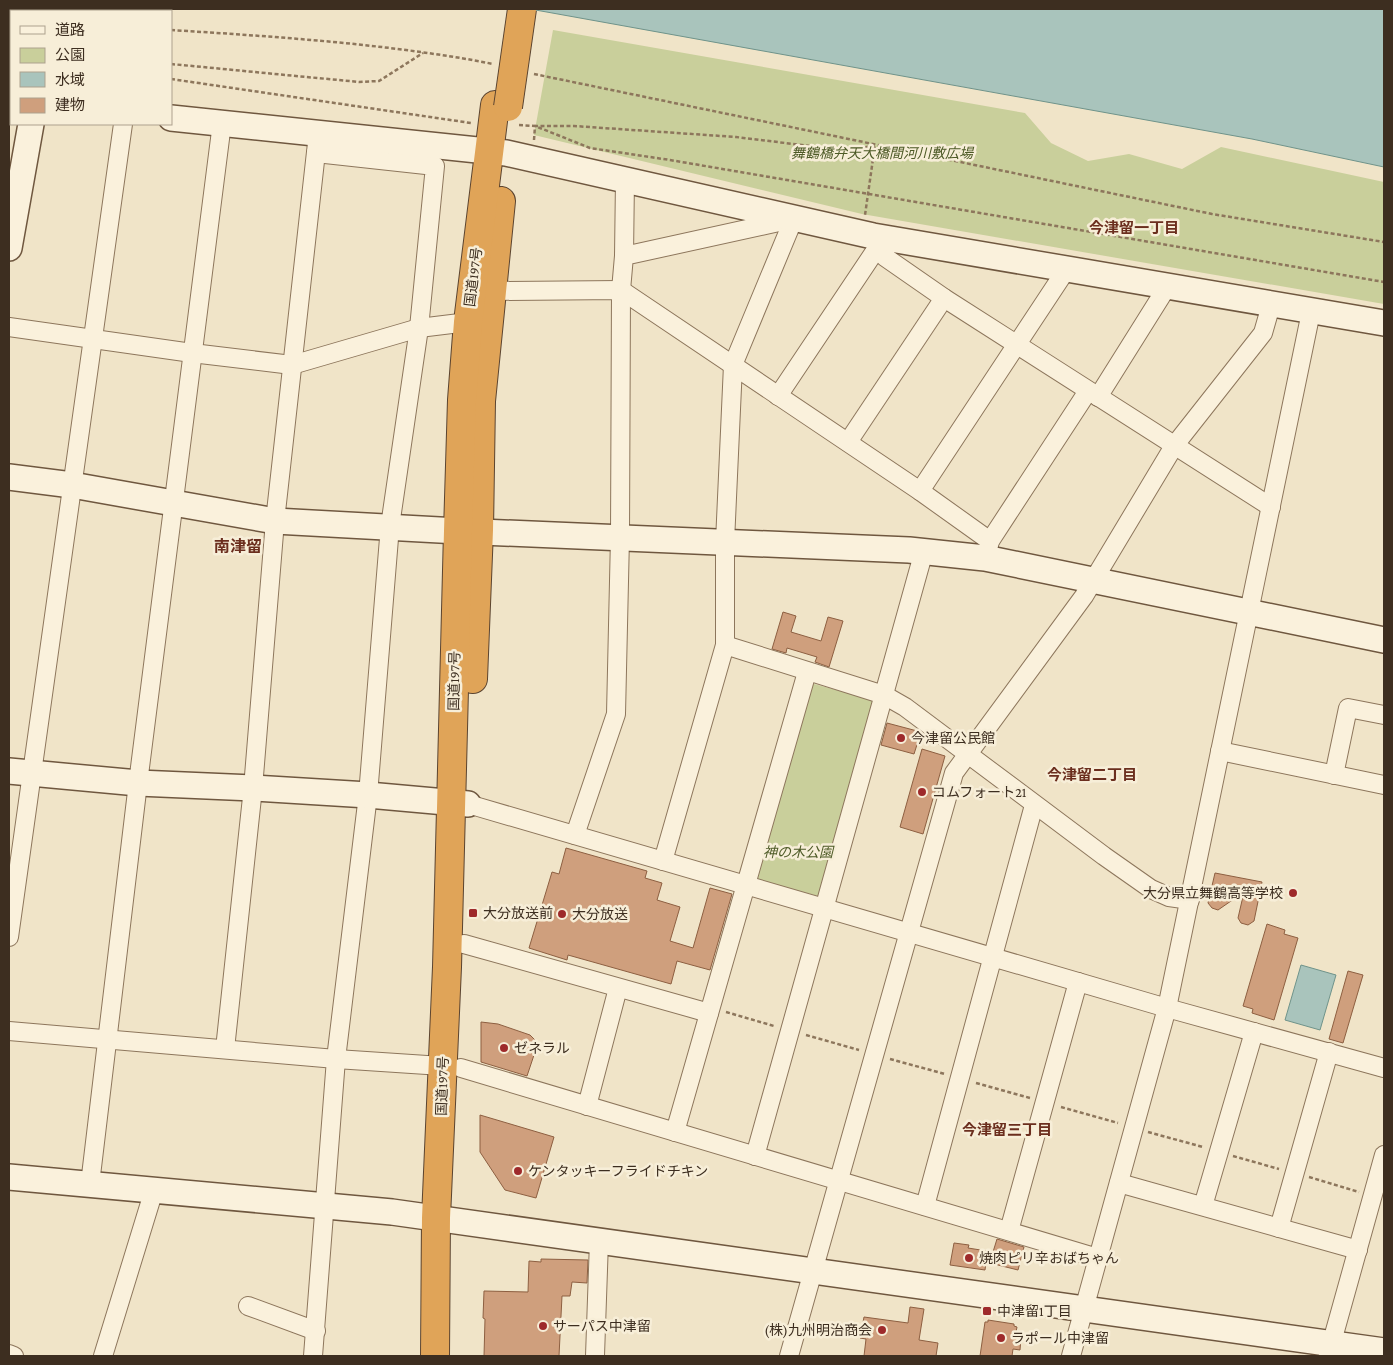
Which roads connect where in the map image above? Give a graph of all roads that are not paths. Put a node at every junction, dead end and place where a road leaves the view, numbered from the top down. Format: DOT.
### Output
graph roads {
  1 [pos="508,9"];
  2 [pos="522,9"];
  3 [pos="502,106"];
  4 [pos="172,118"];
  5 [pos="222,123"];
  6 [pos="30,125"];
  7 [pos="123,125"];
  8 [pos="317,142"];
  9 [pos="498,152"];
  10 [pos="625,179"];
  11 [pos="794,218"];
  12 [pos="871,239"];
  13 [pos="9,248"];
  14 [pos="624,256"];
  15 [pos="1066,270"];
  16 [pos="1167,287"];
  17 [pos="621,290"];
  18 [pos="492,291"];
  19 [pos="944,298"];
  20 [pos="1270,305"];
  21 [pos="1311,312"];
  22 [pos="468,322"];
  23 [pos="1384,324"];
  24 [pos="9,327"];
  25 [pos="419,328"];
  26 [pos="92,340"];
  27 [pos="1017,345"];
  28 [pos="192,353"];
  29 [pos="292,365"];
  30 [pos="733,365"];
  31 [pos="1093,394"];
  32 [pos="778,396"];
  33 [pos="848,442"];
  34 [pos="1174,446"];
  35 [pos="9,477"];
  36 [pos="72,485"];
  37 [pos="920,491"];
  38 [pos="174,503"];
  39 [pos="1271,507"];
  40 [pos="275,521"];
  41 [pos="390,526"];
  42 [pos="468,530"];
  43 [pos="620,537"];
  44 [pos="725,542"];
  45 [pos="988,549"];
  46 [pos="924,551"];
  47 [pos="1094,579"];
  48 [pos="1249,612"];
  49 [pos="1384,640"];
  50 [pos="725,645"];
  51 [pos="807,672"];
  52 [pos="884,695"];
  53 [pos="1384,716"];
  54 [pos="1220,751"];
  55 [pos="967,755"];
  56 [pos="20,773"];
  57 [pos="1334,775"];
  58 [pos="138,783"];
  59 [pos="1384,785"];
  60 [pos="253,788"];
  61 [pos="368,795"];
  62 [pos="459,803"];
  63 [pos="1034,805"];
  64 [pos="575,836"];
  65 [pos="663,861"];
  66 [pos="746,885"];
  67 [pos="1190,900"];
  68 [pos="824,908"];
  69 [pos="908,932"];
  70 [pos="9,937"];
  71 [pos="464,944"];
  72 [pos="992,957"];
  73 [pos="1078,982"];
  74 [pos="618,988"];
  75 [pos="1167,1008"];
  76 [pos="710,1010"];
  77 [pos="9,1031"];
  78 [pos="1254,1032"];
  79 [pos="107,1040"];
  80 [pos="225,1049"];
  81 [pos="1329,1052"];
  82 [pos="336,1059"];
  83 [pos="451,1067"];
  84 [pos="1384,1068"];
  85 [pos="587,1106"];
  86 [pos="675,1132"];
  87 [pos="1384,1155"];
  88 [pos="755,1156"];
  89 [pos="9,1177"];
  90 [pos="838,1181"];
  91 [pos="1119,1183"];
  92 [pos="90,1184"];
  93 [pos="154,1190"];
  94 [pos="326,1206"];
  95 [pos="925,1206"];
  96 [pos="1204,1206"];
  97 [pos="445,1219"];
  98 [pos="1279,1228"];
  99 [pos="1009,1231"];
  100 [pos="599,1241"];
  101 [pos="1358,1250"];
  102 [pos="1098,1258"];
  103 [pos="813,1271"];
  104 [pos="248,1306"];
  105 [pos="1084,1309"];
  106 [pos="316,1331"];
  107 [pos="1329,1350"];
  108 [pos="1384,1351"];
  109 [pos="9,1354"];
  110 [pos="793,1355"];
  111 [pos="14,1356"];
  112 [pos="103,1356"];
  113 [pos="313,1356"];
  114 [pos="435,1356"];
  115 [pos="451,1356"];
  116 [pos="595,1356"];
  117 [pos="1070,1356"];
  1 -- 3 [label="highway, 国道197号"];
  2 -- 3 [label="highway, 国道197号, bridge"];
  3 -- 9 [label="highway, 国道197号"];
  4 -- 5 [label="street"];
  5 -- 8 [label="street"];
  5 -- 28 [label="street"];
  6 -- 13 [label="street"];
  7 -- 26 [label="street"];
  8 -- 9 [label="street"];
  8 -- 25 [label="street"];
  8 -- 29 [label="street"];
  9 -- 10 [label="street"];
  9 -- 18 [label="highway, 国道197号"];
  9 -- 22 [label="highway, 国道197号"];
  10 -- 11 [label="street"];
  10 -- 14 [label="street"];
  11 -- 12 [label="street"];
  11 -- 14 [label="street"];
  11 -- 30 [label="street"];
  12 -- 15 [label="street"];
  12 -- 19 [label="street"];
  12 -- 32 [label="street"];
  14 -- 17 [label="street"];
  15 -- 16 [label="street"];
  15 -- 27 [label="street"];
  16 -- 20 [label="street"];
  16 -- 31 [label="street"];
  17 -- 18 [label="street"];
  17 -- 30 [label="street"];
  17 -- 43 [label="street"];
  18 -- 42 [label="highway, 国道197号"];
  19 -- 27 [label="street"];
  19 -- 33 [label="street"];
  20 -- 21 [label="street"];
  20 -- 34 [label="street"];
  21 -- 23 [label="street"];
  21 -- 39 [label="street"];
  22 -- 25 [label="street"];
  22 -- 42 [label="highway, 国道197号"];
  24 -- 26 [label="street"];
  25 -- 29 [label="street"];
  25 -- 41 [label="street"];
  26 -- 28 [label="street"];
  26 -- 36 [label="street"];
  27 -- 31 [label="street"];
  27 -- 37 [label="street"];
  28 -- 29 [label="street"];
  28 -- 38 [label="street"];
  29 -- 40 [label="street"];
  30 -- 32 [label="street"];
  30 -- 44 [label="street"];
  31 -- 34 [label="street"];
  31 -- 45 [label="street"];
  32 -- 33 [label="street"];
  33 -- 37 [label="street"];
  34 -- 39 [label="street"];
  34 -- 47 [label="street"];
  35 -- 36 [label="street"];
  36 -- 38 [label="street"];
  36 -- 56 [label="street"];
  37 -- 45 [label="street"];
  38 -- 40 [label="street"];
  38 -- 58 [label="street"];
  39 -- 48 [label="street"];
  40 -- 41 [label="street"];
  40 -- 60 [label="street"];
  41 -- 42 [label="street"];
  41 -- 61 [label="street"];
  42 -- 43 [label="street"];
  42 -- 62 [label="highway, 国道197号"];
  43 -- 44 [label="street"];
  43 -- 64 [label="street"];
  44 -- 46 [label="street"];
  44 -- 50 [label="street"];
  45 -- 46 [label="street"];
  45 -- 47 [label="street"];
  46 -- 52 [label="street"];
  47 -- 48 [label="street"];
  47 -- 55 [label="street"];
  48 -- 49 [label="street"];
  48 -- 54 [label="street"];
  50 -- 51 [label="street"];
  50 -- 65 [label="street"];
  51 -- 52 [label="street"];
  51 -- 66 [label="street"];
  52 -- 55 [label="street"];
  52 -- 68 [label="street"];
  53 -- 57 [label="street"];
  54 -- 57 [label="street"];
  54 -- 67 [label="street"];
  55 -- 63 [label="street"];
  55 -- 69 [label="street"];
  56 -- 58 [label="street"];
  56 -- 70 [label="street"];
  57 -- 59 [label="street"];
  58 -- 60 [label="street"];
  58 -- 79 [label="street"];
  60 -- 61 [label="street"];
  60 -- 80 [label="street"];
  61 -- 62 [label="street"];
  61 -- 82 [label="street"];
  62 -- 64 [label="street"];
  62 -- 71 [label="highway, 国道197号"];
  62 -- 83 [label="highway, 国道197号"];
  63 -- 67 [label="street"];
  63 -- 72 [label="street"];
  64 -- 65 [label="street"];
  65 -- 66 [label="street"];
  66 -- 68 [label="street"];
  66 -- 76 [label="street"];
  67 -- 75 [label="street"];
  68 -- 69 [label="street"];
  68 -- 88 [label="street"];
  69 -- 72 [label="street"];
  69 -- 90 [label="street"];
  71 -- 74 [label="street"];
  71 -- 83 [label="highway, 国道197号"];
  72 -- 73 [label="street"];
  72 -- 95 [label="street"];
  73 -- 75 [label="street"];
  73 -- 99 [label="street"];
  74 -- 76 [label="street"];
  74 -- 85 [label="street"];
  75 -- 78 [label="street"];
  75 -- 91 [label="street"];
  76 -- 86 [label="street"];
  77 -- 79 [label="street"];
  78 -- 81 [label="street"];
  78 -- 96 [label="street"];
  79 -- 80 [label="street"];
  79 -- 92 [label="street"];
  80 -- 82 [label="street"];
  81 -- 84 [label="street"];
  81 -- 98 [label="street"];
  82 -- 83 [label="street"];
  82 -- 94 [label="street"];
  83 -- 85 [label="street"];
  83 -- 97 [label="highway, 国道197号"];
  85 -- 86 [label="street"];
  86 -- 88 [label="street"];
  87 -- 101 [label="street"];
  88 -- 90 [label="street"];
  89 -- 92 [label="street"];
  90 -- 95 [label="street"];
  90 -- 103 [label="street"];
  91 -- 96 [label="street"];
  91 -- 102 [label="street"];
  92 -- 93 [label="street"];
  93 -- 94 [label="street"];
  93 -- 112 [label="street"];
  94 -- 97 [label="street"];
  94 -- 106 [label="street"];
  95 -- 99 [label="street"];
  96 -- 98 [label="street"];
  97 -- 100 [label="street"];
  97 -- 114 [label="highway, 国道197号"];
  97 -- 115 [label="highway, 国道197号"];
  98 -- 101 [label="street"];
  99 -- 102 [label="street"];
  100 -- 103 [label="street"];
  100 -- 116 [label="street"];
  101 -- 107 [label="street"];
  102 -- 105 [label="street"];
  103 -- 105 [label="street"];
  103 -- 110 [label="street"];
  104 -- 106 [label="street"];
  105 -- 107 [label="street"];
  105 -- 117 [label="street"];
  106 -- 113 [label="street"];
  107 -- 108 [label="street"];
  109 -- 111 [label="street"];
}
